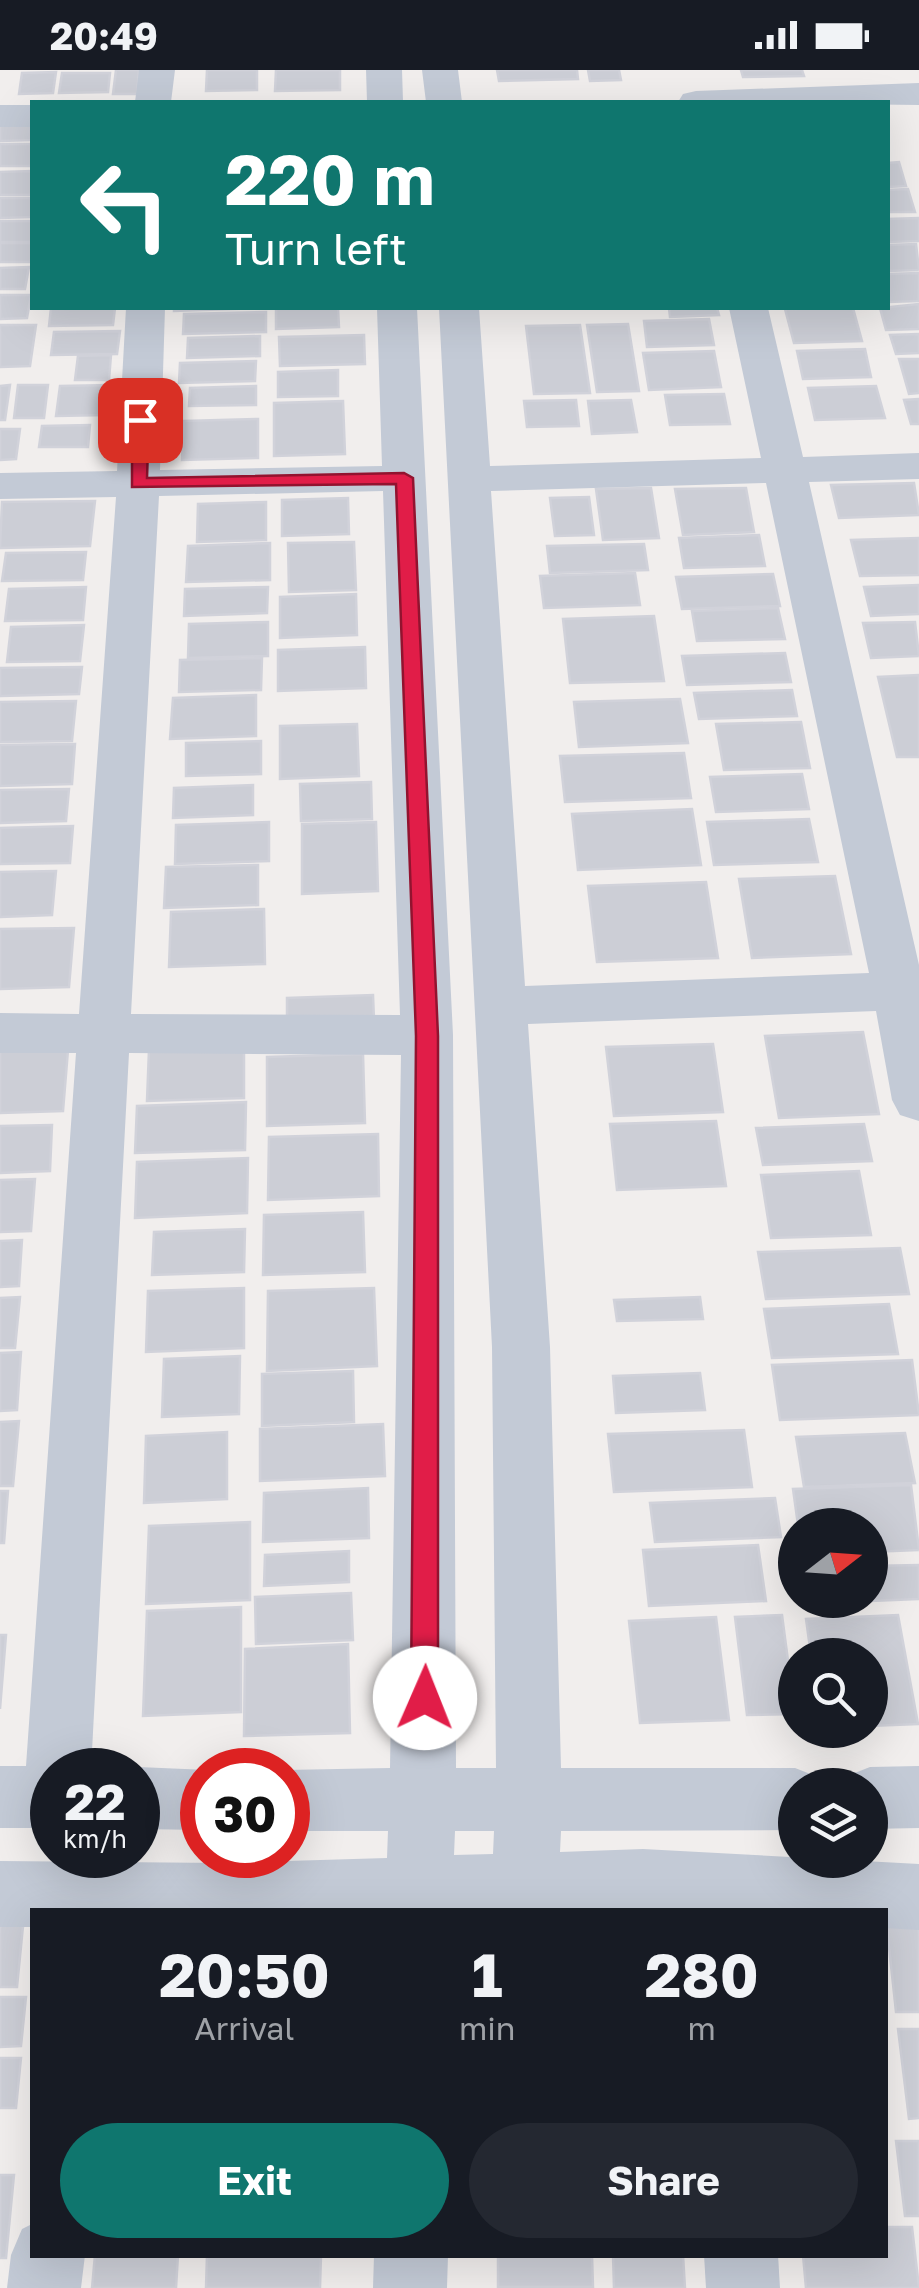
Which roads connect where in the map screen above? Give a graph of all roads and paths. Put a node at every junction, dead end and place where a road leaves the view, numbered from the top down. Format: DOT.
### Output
graph roads {
  1 [pos="156,70"];
  2 [pos="384,70"];
  3 [pos="440,70"];
  4 [pos="695,70"];
  5 [pos="912,95"];
  6 [pos="154,100"];
  7 [pos="385,100"];
  8 [pos="444,100"];
  9 [pos="700,100"];
  10 [pos="761,100"];
  11 [pos="0,116"];
  12 [pos="30,116"];
  13 [pos="145,310"];
  14 [pos="396,310"];
  15 [pos="458,310"];
  16 [pos="748,310"];
  17 [pos="919,466"];
  18 [pos="783,470"];
  19 [pos="404,478"];
  20 [pos="471,478"];
  21 [pos="138,483"];
  22 [pos="0,486"];
  23 [pos="485,726"];
  24 [pos="416,727"];
  25 [pos="897,873"];
  26 [pos="502,1006"];
  27 [pos="908,1014"];
  28 [pos="102,1031"];
  29 [pos="0,1033"];
  30 [pos="427,1036"];
  31 [pos="919,1100"];
  32 [pos="59,1748"];
  33 [pos="0,1797"];
  34 [pos="30,1797"];
  35 [pos="888,1798"];
  36 [pos="919,1798"];
  37 [pos="778,1799"];
  38 [pos="310,1800"];
  39 [pos="422,1803"];
  40 [pos="529,1803"];
  41 [pos="525,1885"];
  42 [pos="0,1894"];
  43 [pos="919,1896"];
  44 [pos="420,1898"];
  45 [pos="721,1899"];
  46 [pos="85,1903"];
  47 [pos="48,2258"];
  48 [pos="411,2258"];
  49 [pos="741,2258"];
  50 [pos="44,2288"];
  51 [pos="410,2288"];
  52 [pos="743,2288"];
  1 -- 6 [label="street"];
  2 -- 7 [label="street"];
  3 -- 8 [label="street"];
  4 -- 9 [label="street"];
  5 -- 10 [label="street"];
  11 -- 12 [label="street"];
  13 -- 21 [label="street"];
  14 -- 19 [label="street"];
  15 -- 20 [label="street"];
  16 -- 18 [label="street"];
  17 -- 18 [label="street"];
  18 -- 20 [label="street"];
  18 -- 25 [label="street"];
  19 -- 21 [label="street"];
  19 -- 24 [label="street"];
  20 -- 23 [label="street"];
  21 -- 22 [label="street"];
  21 -- 28 [label="street"];
  23 -- 24 [label="street"];
  23 -- 26 [label="street"];
  24 -- 30 [label="street"];
  25 -- 27 [label="street"];
  26 -- 27 [label="street"];
  26 -- 40 [label="street"];
  27 -- 31 [label="street"];
  28 -- 29 [label="street"];
  28 -- 30 [label="street"];
  28 -- 32 [label="street"];
  30 -- 39 [label="street"];
  33 -- 34 [label="street"];
  35 -- 36 [label="street"];
  37 -- 40 [label="street"];
  38 -- 39 [label="street"];
  39 -- 40 [label="street"];
  39 -- 44 [label="street"];
  40 -- 41 [label="street"];
  41 -- 44 [label="street"];
  41 -- 45 [label="street"];
  42 -- 46 [label="street"];
  43 -- 45 [label="street"];
  44 -- 46 [label="street"];
  47 -- 50 [label="street"];
  48 -- 51 [label="street"];
  49 -- 52 [label="street"];
}
